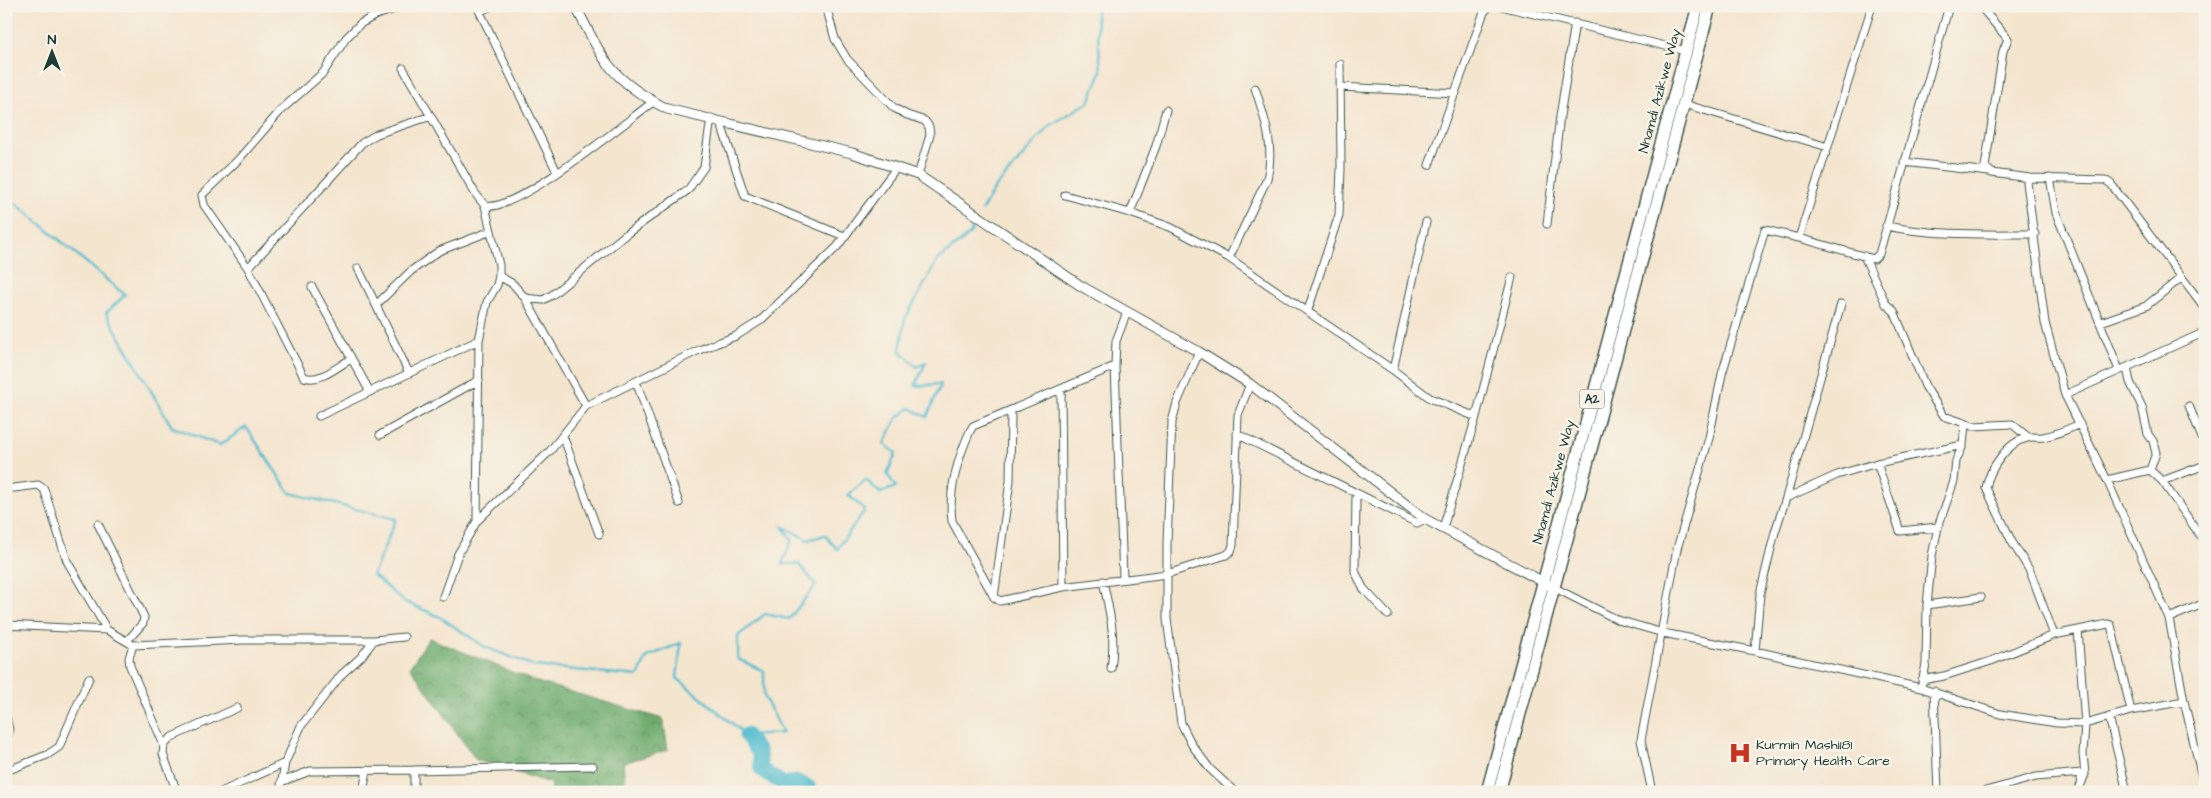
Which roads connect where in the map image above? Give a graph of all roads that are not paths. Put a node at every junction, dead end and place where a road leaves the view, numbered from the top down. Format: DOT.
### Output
graph roads {
  1 [pos="405,6"];
  2 [pos="491,6"];
  3 [pos="575,6"];
  4 [pos="826,6"];
  5 [pos="1490,6"];
  6 [pos="1501,6"];
  7 [pos="1698,6"];
  8 [pos="1710,6"];
  9 [pos="1872,6"];
  10 [pos="1949,6"];
  11 [pos="1980,6"];
  12 [pos="1521,8"];
  13 [pos="479,9"];
  14 [pos="1575,23"];
  15 [pos="1686,51"];
  16 [pos="1340,64"];
  17 [pos="403,68"];
  18 [pos="1340,87"];
  19 [pos="1256,88"];
  20 [pos="1456,93"];
  21 [pos="653,102"];
  22 [pos="1684,104"];
  23 [pos="1166,110"];
  24 [pos="431,116"];
  25 [pos="715,119"];
  26 [pos="1828,146"];
  27 [pos="1904,162"];
  28 [pos="1429,165"];
  29 [pos="896,168"];
  30 [pos="557,172"];
  31 [pos="1989,172"];
  32 [pos="918,175"];
  33 [pos="2030,178"];
  34 [pos="2050,178"];
  35 [pos="1065,195"];
  36 [pos="485,206"];
  37 [pos="1130,212"];
  38 [pos="1426,222"];
  39 [pos="1547,224"];
  40 [pos="1886,226"];
  41 [pos="491,231"];
  42 [pos="2035,234"];
  43 [pos="844,236"];
  44 [pos="1799,238"];
  45 [pos="1864,256"];
  46 [pos="1228,258"];
  47 [pos="248,268"];
  48 [pos="358,268"];
  49 [pos="500,276"];
  50 [pos="1512,277"];
  51 [pos="2182,277"];
  52 [pos="312,287"];
  53 [pos="525,298"];
  54 [pos="1841,304"];
  55 [pos="376,305"];
  56 [pos="2205,308"];
  57 [pos="1308,310"];
  58 [pos="1127,312"];
  59 [pos="2101,322"];
  60 [pos="2205,332"];
  61 [pos="479,340"];
  62 [pos="1199,352"];
  63 [pos="352,359"];
  64 [pos="1115,366"];
  65 [pos="1393,370"];
  66 [pos="2119,370"];
  67 [pos="409,373"];
  68 [pos="478,380"];
  69 [pos="636,381"];
  70 [pos="1250,384"];
  71 [pos="1061,389"];
  72 [pos="370,392"];
  73 [pos="2065,395"];
  74 [pos="586,406"];
  75 [pos="2189,406"];
  76 [pos="1011,412"];
  77 [pos="319,416"];
  78 [pos="1476,417"];
  79 [pos="1965,424"];
  80 [pos="2080,424"];
  81 [pos="1237,434"];
  82 [pos="380,435"];
  83 [pos="563,436"];
  84 [pos="2028,437"];
  85 [pos="1963,445"];
  86 [pos="2205,445"];
  87 [pos="1877,463"];
  88 [pos="2205,465"];
  89 [pos="2150,470"];
  90 [pos="2107,480"];
  91 [pos="2162,481"];
  92 [pos="6,489"];
  93 [pos="1356,494"];
  94 [pos="1786,498"];
  95 [pos="679,502"];
  96 [pos="1425,519"];
  97 [pos="477,521"];
  98 [pos="98,524"];
  99 [pos="1938,527"];
  100 [pos="1443,528"];
  101 [pos="599,534"];
  102 [pos="2205,534"];
  103 [pos="1167,574"];
  104 [pos="1123,578"];
  105 [pos="1103,581"];
  106 [pos="1542,582"];
  107 [pos="1062,587"];
  108 [pos="1554,588"];
  109 [pos="443,597"];
  110 [pos="994,597"];
  111 [pos="1982,597"];
  112 [pos="2205,603"];
  113 [pos="1927,605"];
  114 [pos="1388,615"];
  115 [pos="2169,618"];
  116 [pos="6,625"];
  117 [pos="107,630"];
  118 [pos="2078,630"];
  119 [pos="1662,633"];
  120 [pos="2054,635"];
  121 [pos="404,638"];
  122 [pos="374,640"];
  123 [pos="130,643"];
  124 [pos="1755,651"];
  125 [pos="1111,669"];
  126 [pos="89,678"];
  127 [pos="1922,680"];
  128 [pos="1920,688"];
  129 [pos="1934,691"];
  130 [pos="2184,701"];
  131 [pos="237,708"];
  132 [pos="2131,711"];
  133 [pos="6,715"];
  134 [pos="2109,717"];
  135 [pos="2085,724"];
  136 [pos="6,739"];
  137 [pos="164,745"];
  138 [pos="2205,751"];
  139 [pos="2197,754"];
  140 [pos="285,763"];
  141 [pos="593,766"];
  142 [pos="367,770"];
  143 [pos="414,770"];
  144 [pos="6,771"];
  145 [pos="281,782"];
  146 [pos="2205,790"];
  147 [pos="177,792"];
  148 [pos="221,792"];
  149 [pos="280,792"];
  150 [pos="363,792"];
  151 [pos="414,792"];
  152 [pos="1234,792"];
  153 [pos="1487,792"];
  154 [pos="1499,792"];
  155 [pos="1652,792"];
  156 [pos="1938,792"];
  157 [pos="1982,792"];
  158 [pos="2078,792"];
  159 [pos="2127,792"];
  1 -- 47 [label="street"];
  2 -- 13 [label="street"];
  3 -- 21 [label="street"];
  4 -- 32 [label="street"];
  5 -- 20 [label="street"];
  6 -- 12 [label="street"];
  7 -- 15 [label="highway, Nnamdi Azikwe Way / A2"];
  8 -- 22 [label="highway, Nnamdi Azikwe Way / A2"];
  9 -- 26 [label="street"];
  10 -- 27 [label="street"];
  11 -- 31 [label="street"];
  12 -- 14 [label="street"];
  13 -- 30 [label="street"];
  14 -- 15 [label="street"];
  14 -- 39 [label="street"];
  15 -- 106 [label="highway, Nnamdi Azikwe Way / A2"];
  16 -- 18 [label="street"];
  17 -- 24 [label="street"];
  18 -- 20 [label="street"];
  18 -- 57 [label="street"];
  19 -- 46 [label="street"];
  20 -- 28 [label="street"];
  21 -- 25 [label="street"];
  21 -- 30 [label="street"];
  22 -- 26 [label="street"];
  22 -- 108 [label="highway, Nnamdi Azikwe Way / A2"];
  23 -- 37 [label="street"];
  24 -- 36 [label="street"];
  24 -- 47 [label="street"];
  25 -- 29 [label="street"];
  25 -- 43 [label="street"];
  25 -- 53 [label="street"];
  26 -- 44 [label="street"];
  27 -- 31 [label="street"];
  27 -- 40 [label="street"];
  29 -- 32 [label="street"];
  29 -- 43 [label="street"];
  30 -- 36 [label="street"];
  31 -- 33 [label="street"];
  32 -- 58 [label="street"];
  33 -- 34 [label="street"];
  33 -- 42 [label="street"];
  34 -- 51 [label="street"];
  34 -- 59 [label="street"];
  35 -- 37 [label="street"];
  36 -- 41 [label="street"];
  37 -- 46 [label="street"];
  38 -- 65 [label="street"];
  40 -- 42 [label="street"];
  40 -- 45 [label="street"];
  41 -- 49 [label="street"];
  41 -- 55 [label="street"];
  42 -- 73 [label="street"];
  43 -- 69 [label="street"];
  44 -- 45 [label="street"];
  44 -- 119 [label="street"];
  45 -- 79 [label="street"];
  46 -- 57 [label="street"];
  47 -- 63 [label="street"];
  48 -- 55 [label="street"];
  49 -- 53 [label="street"];
  49 -- 61 [label="street"];
  50 -- 78 [label="street"];
  51 -- 56 [label="street"];
  51 -- 59 [label="street"];
  52 -- 63 [label="street"];
  53 -- 74 [label="street"];
  54 -- 94 [label="street"];
  55 -- 67 [label="street"];
  57 -- 65 [label="street"];
  58 -- 62 [label="street"];
  58 -- 64 [label="street"];
  59 -- 66 [label="street"];
  60 -- 66 [label="street"];
  61 -- 67 [label="street"];
  61 -- 68 [label="street"];
  62 -- 70 [label="street"];
  62 -- 103 [label="street"];
  63 -- 72 [label="street"];
  64 -- 71 [label="street"];
  64 -- 104 [label="street"];
  65 -- 78 [label="street"];
  66 -- 73 [label="street"];
  66 -- 89 [label="street"];
  67 -- 72 [label="street"];
  68 -- 82 [label="street"];
  68 -- 97 [label="street"];
  69 -- 74 [label="street"];
  69 -- 95 [label="street"];
  70 -- 81 [label="street"];
  70 -- 96 [label="street"];
  71 -- 76 [label="street"];
  71 -- 107 [label="street"];
  72 -- 77 [label="street"];
  73 -- 80 [label="street"];
  74 -- 83 [label="street"];
  75 -- 86 [label="street"];
  76 -- 110 [label="street"];
  76 -- 110 [label="street"];
  78 -- 100 [label="street"];
  79 -- 84 [label="street"];
  79 -- 85 [label="street"];
  80 -- 84 [label="street"];
  80 -- 90 [label="street"];
  81 -- 93 [label="street"];
  81 -- 103 [label="street"];
  83 -- 97 [label="street"];
  83 -- 101 [label="street"];
  84 -- 120 [label="street"];
  85 -- 87 [label="street"];
  85 -- 99 [label="street"];
  87 -- 94 [label="street"];
  87 -- 99 [label="street"];
  88 -- 91 [label="street"];
  89 -- 90 [label="street"];
  89 -- 91 [label="street"];
  90 -- 115 [label="street"];
  91 -- 102 [label="street"];
  92 -- 117 [label="street"];
  93 -- 96 [label="street"];
  93 -- 114 [label="street"];
  94 -- 124 [label="street"];
  96 -- 100 [label="street"];
  97 -- 109 [label="street"];
  98 -- 123 [label="street"];
  99 -- 113 [label="street"];
  100 -- 106 [label="street"];
  103 -- 104 [label="street"];
  103 -- 152 [label="street"];
  104 -- 105 [label="street"];
  105 -- 107 [label="street"];
  105 -- 125 [label="street"];
  106 -- 108 [label="street"];
  106 -- 153 [label="highway, Nnamdi Azikwe Way / A2"];
  107 -- 110 [label="street"];
  108 -- 119 [label="street"];
  108 -- 154 [label="highway, Nnamdi Azikwe Way / A2"];
  111 -- 113 [label="street"];
  112 -- 115 [label="street"];
  113 -- 127 [label="street"];
  115 -- 130 [label="street"];
  116 -- 117 [label="street"];
  117 -- 123 [label="street"];
  118 -- 120 [label="street"];
  118 -- 132 [label="street"];
  118 -- 135 [label="street"];
  119 -- 124 [label="street"];
  119 -- 155 [label="street"];
  120 -- 127 [label="street"];
  121 -- 122 [label="street"];
  122 -- 123 [label="street"];
  122 -- 140 [label="street"];
  123 -- 137 [label="street"];
  124 -- 128 [label="street"];
  126 -- 144 [label="street"];
  127 -- 128 [label="street"];
  128 -- 129 [label="street"];
  129 -- 135 [label="street"];
  129 -- 156 [label="street"];
  130 -- 132 [label="street"];
  130 -- 139 [label="street"];
  131 -- 137 [label="street"];
  132 -- 134 [label="street"];
  133 -- 136 [label="street"];
  134 -- 135 [label="street"];
  134 -- 159 [label="street"];
  135 -- 158 [label="street"];
  137 -- 147 [label="street"];
  138 -- 139 [label="street"];
  139 -- 146 [label="street"];
  140 -- 145 [label="street"];
  140 -- 148 [label="street"];
  141 -- 143 [label="street"];
  142 -- 143 [label="street"];
  142 -- 145 [label="street"];
  142 -- 150 [label="street"];
  143 -- 151 [label="street"];
  145 -- 149 [label="street"];
  157 -- 158 [label="street"];
}
